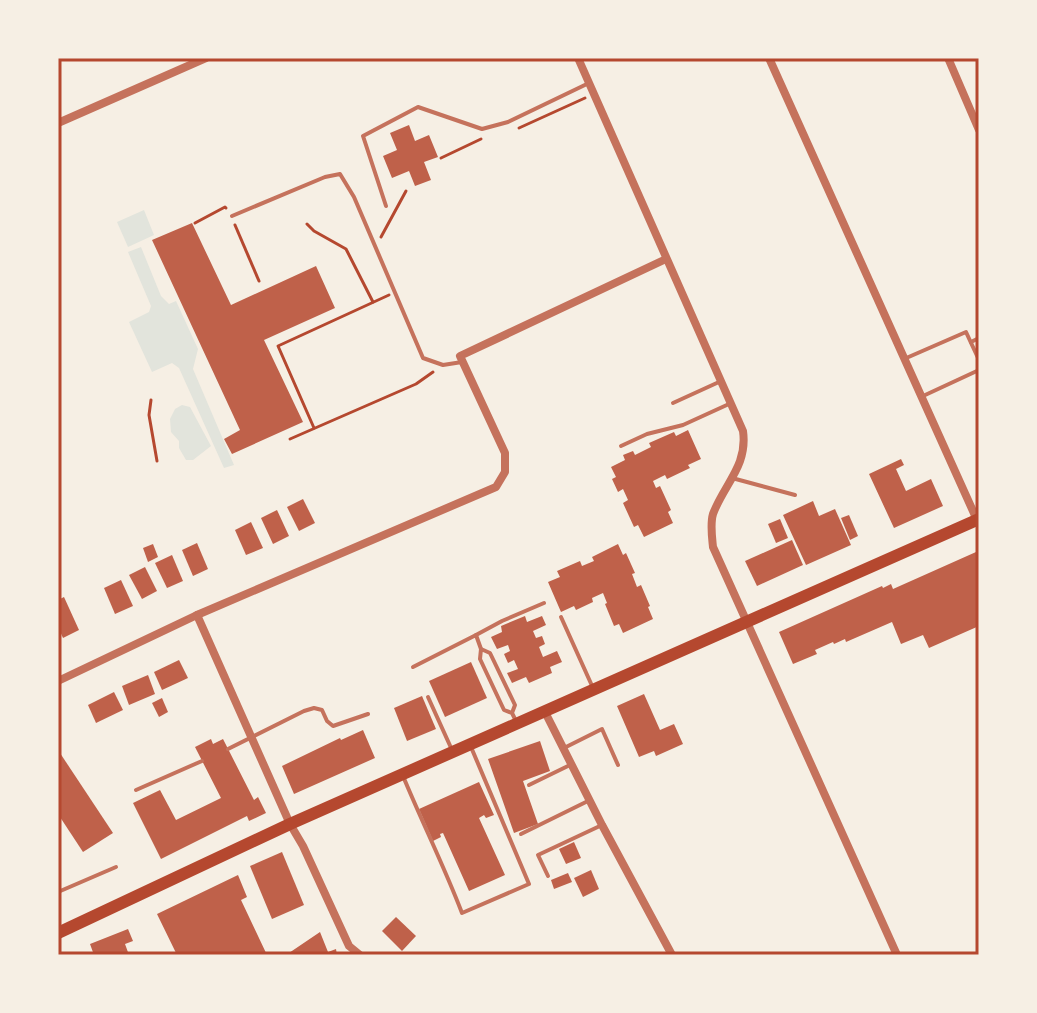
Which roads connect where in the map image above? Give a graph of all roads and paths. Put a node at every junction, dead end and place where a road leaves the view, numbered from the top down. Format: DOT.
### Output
graph roads {
  1 [pos="206,58"];
  2 [pos="578,58"];
  3 [pos="769,58"];
  4 [pos="948,58"];
  5 [pos="589,83"];
  6 [pos="58,123"];
  7 [pos="979,130"];
  8 [pos="406,191"];
  9 [pos="386,206"];
  10 [pos="232,216"];
  11 [pos="195,223"];
  12 [pos="307,224"];
  13 [pos="375,247"];
  14 [pos="666,259"];
  15 [pos="259,281"];
  16 [pos="395,292"];
  17 [pos="373,302"];
  18 [pos="979,338"];
  19 [pos="971,342"];
  20 [pos="904,359"];
  21 [pos="979,360"];
  22 [pos="462,362"];
  23 [pos="443,365"];
  24 [pos="979,370"];
  25 [pos="721,381"];
  26 [pos="921,397"];
  27 [pos="151,400"];
  28 [pos="673,403"];
  29 [pos="731,403"];
  30 [pos="314,428"];
  31 [pos="290,439"];
  32 [pos="621,446"];
  33 [pos="157,461"];
  34 [pos="732,478"];
  35 [pos="795,495"];
  36 [pos="978,519"];
  37 [pos="544,603"];
  38 [pos="197,615"];
  39 [pos="561,617"];
  40 [pos="748,621"];
  41 [pos="476,635"];
  42 [pos="481,649"];
  43 [pos="413,667"];
  44 [pos="58,681"];
  45 [pos="594,690"];
  46 [pos="428,697"];
  47 [pos="545,712"];
  48 [pos="368,714"];
  49 [pos="515,719"];
  50 [pos="252,738"];
  51 [pos="470,745"];
  52 [pos="564,748"];
  53 [pos="228,749"];
  54 [pos="453,753"];
  55 [pos="202,761"];
  56 [pos="572,764"];
  57 [pos="618,765"];
  58 [pos="402,775"];
  59 [pos="529,785"];
  60 [pos="136,790"];
  61 [pos="590,800"];
  62 [pos="290,824"];
  63 [pos="602,825"];
  64 [pos="521,834"];
  65 [pos="116,867"];
  66 [pos="548,876"];
  67 [pos="58,892"];
  68 [pos="58,933"];
  69 [pos="360,955"];
  70 [pos="672,955"];
  71 [pos="897,955"];
  1 -- 6 [label="street"];
  2 -- 5 [label="street"];
  3 -- 20 [label="street"];
  4 -- 7 [label="street"];
  5 -- 9 [label="lane"];
  5 -- 14 [label="street"];
  8 -- 13 [label="path"];
  10 -- 11 [label="path"];
  10 -- 13 [label="lane"];
  10 -- 15 [label="path"];
  12 -- 17 [label="path"];
  13 -- 16 [label="lane"];
  14 -- 22 [label="street"];
  14 -- 25 [label="street"];
  16 -- 17 [label="path"];
  16 -- 23 [label="lane"];
  17 -- 30 [label="path"];
  18 -- 19 [label="lane"];
  19 -- 20 [label="lane"];
  19 -- 21 [label="lane"];
  20 -- 26 [label="street"];
  22 -- 23 [label="lane"];
  22 -- 38 [label="street"];
  23 -- 30 [label="path"];
  24 -- 26 [label="lane"];
  25 -- 28 [label="lane"];
  25 -- 29 [label="street"];
  26 -- 36 [label="street"];
  27 -- 33 [label="path"];
  29 -- 32 [label="lane"];
  29 -- 34 [label="street"];
  30 -- 31 [label="path"];
  34 -- 35 [label="lane"];
  34 -- 40 [label="street"];
  36 -- 40 [label="main road"];
  37 -- 41 [label="lane"];
  38 -- 44 [label="street"];
  38 -- 50 [label="street"];
  39 -- 45 [label="lane"];
  40 -- 45 [label="main road"];
  40 -- 71 [label="street"];
  41 -- 42 [label="lane"];
  41 -- 43 [label="lane"];
  42 -- 49 [label="lane"];
  42 -- 49 [label="lane"];
  45 -- 47 [label="main road"];
  46 -- 54 [label="lane"];
  47 -- 49 [label="main road"];
  47 -- 52 [label="street"];
  48 -- 50 [label="lane"];
  49 -- 51 [label="main road"];
  50 -- 53 [label="lane"];
  50 -- 62 [label="street"];
  51 -- 54 [label="main road"];
  51 -- 58 [label="lane"];
  52 -- 56 [label="street"];
  52 -- 57 [label="lane"];
  54 -- 58 [label="main road"];
  55 -- 60 [label="lane"];
  56 -- 59 [label="lane"];
  56 -- 61 [label="street"];
  58 -- 62 [label="main road"];
  61 -- 63 [label="street"];
  61 -- 64 [label="lane"];
  62 -- 68 [label="main road"];
  62 -- 69 [label="street"];
  63 -- 66 [label="lane"];
  63 -- 70 [label="street"];
  65 -- 67 [label="lane"];
}
